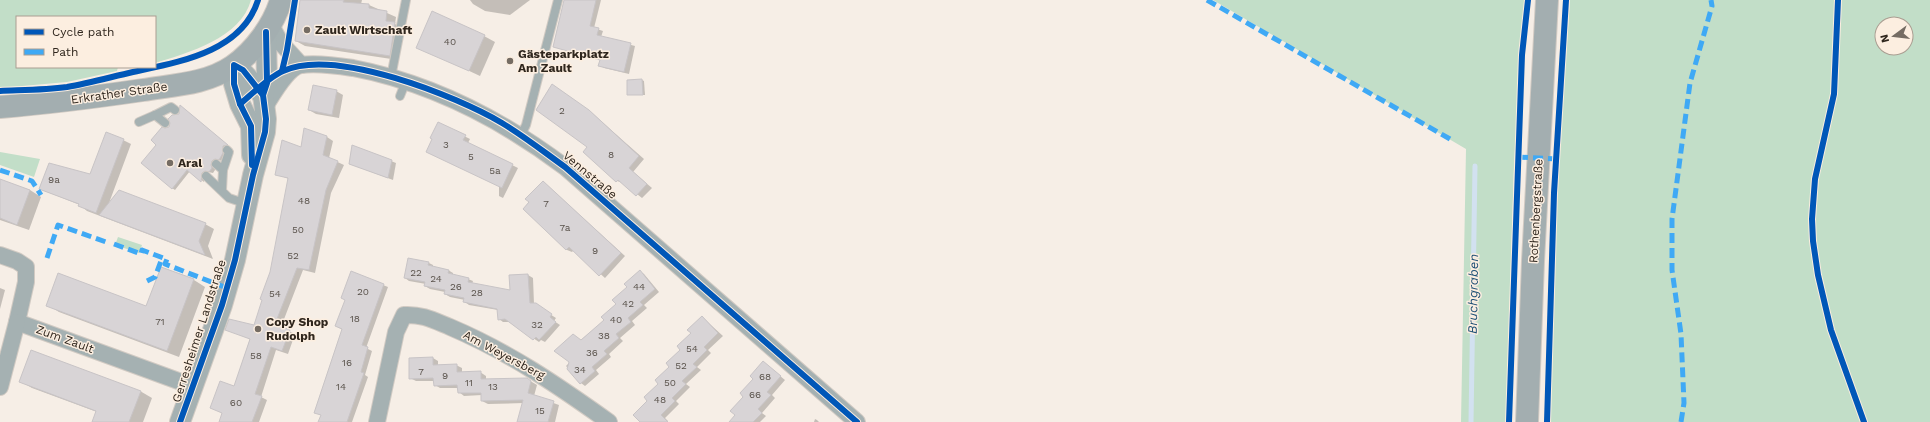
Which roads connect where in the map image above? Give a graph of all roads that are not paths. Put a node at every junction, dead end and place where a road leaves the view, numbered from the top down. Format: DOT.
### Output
graph roads {
  1 [pos="281,0"];
  2 [pos="406,0"];
  3 [pos="558,0"];
  4 [pos="1547,0"];
  5 [pos="268,29"];
  6 [pos="234,65"];
  7 [pos="301,65"];
  8 [pos="207,79"];
  9 [pos="399,79"];
  10 [pos="400,96"];
  11 [pos="265,100"];
  12 [pos="240,104"];
  13 [pos="0,107"];
  14 [pos="175,110"];
  15 [pos="155,115"];
  16 [pos="139,122"];
  17 [pos="165,123"];
  18 [pos="521,135"];
  19 [pos="227,150"];
  20 [pos="216,164"];
  21 [pos="223,170"];
  22 [pos="206,176"];
  23 [pos="253,176"];
  24 [pos="222,190"];
  25 [pos="247,204"];
  26 [pos="0,255"];
  27 [pos="18,322"];
  28 [pos="192,386"];
  29 [pos="0,387"];
  30 [pos="180,422"];
  31 [pos="377,422"];
  32 [pos="609,422"];
  33 [pos="857,422"];
  34 [pos="1527,422"];
  1 -- 5 [label="main road, Gerresheimer Landstraße"];
  2 -- 9 [label="lane"];
  3 -- 18 [label="lane"];
  4 -- 34 [label="main road, Rothenbergstraße"];
  5 -- 6 [label="main road, Gerresheimer Landstraße"];
  5 -- 7 [label="street"];
  5 -- 11 [label="street, Gerresheimer Landstraße"];
  6 -- 8 [label="main road, Erkrather Straße"];
  6 -- 11 [label="street"];
  6 -- 12 [label="street, Gerresheimer Landstraße"];
  7 -- 9 [label="street, Vennstraße"];
  7 -- 11 [label="street"];
  8 -- 12 [label="street, Gerresheimer Landstraße"];
  8 -- 13 [label="main road, Erkrather Straße"];
  9 -- 10 [label="lane"];
  9 -- 18 [label="street, Vennstraße"];
  11 -- 23 [label="street, Gerresheimer Landstraße"];
  12 -- 23 [label="street, Gerresheimer Landstraße"];
  14 -- 15 [label="lane"];
  15 -- 16 [label="lane"];
  15 -- 17 [label="lane"];
  18 -- 33 [label="street, Vennstraße"];
  19 -- 21 [label="lane"];
  20 -- 21 [label="lane"];
  21 -- 24 [label="lane"];
  22 -- 24 [label="lane"];
  23 -- 25 [label="street, Gerresheimer Landstraße"];
  24 -- 25 [label="lane"];
  25 -- 28 [label="street, Gerresheimer Landstraße"];
  26 -- 27 [label="street"];
  27 -- 28 [label="street, Zum Zault"];
  27 -- 29 [label="street"];
  28 -- 30 [label="street, Gerresheimer Landstraße"];
  31 -- 32 [label="street, Am Weyersberg"];
}
